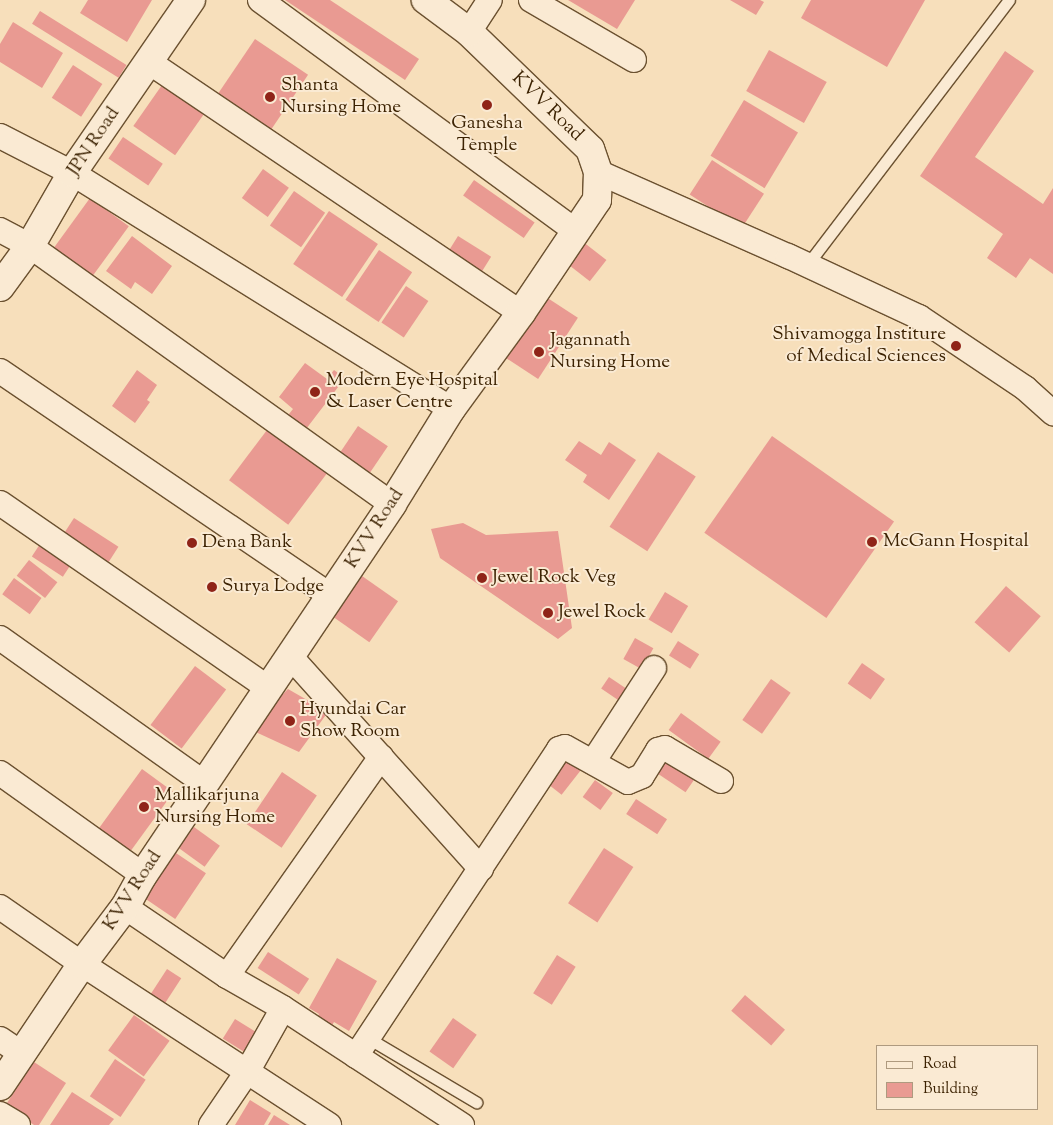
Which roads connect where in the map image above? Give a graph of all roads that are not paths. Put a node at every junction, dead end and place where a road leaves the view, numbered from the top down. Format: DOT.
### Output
graph roads {
  1 [pos="191,0"];
  2 [pos="260,0"];
  3 [pos="426,0"];
  4 [pos="490,0"];
  5 [pos="531,0"];
  6 [pos="1009,0"];
  7 [pos="469,32"];
  8 [pos="634,60"];
  9 [pos="149,62"];
  10 [pos="0,136"];
  11 [pos="598,172"];
  12 [pos="72,173"];
  13 [pos="0,230"];
  14 [pos="576,232"];
  15 [pos="30,246"];
  16 [pos="807,265"];
  17 [pos="0,287"];
  18 [pos="521,313"];
  19 [pos="0,371"];
  20 [pos="451,409"];
  21 [pos="1053,413"];
  22 [pos="0,503"];
  23 [pos="392,504"];
  24 [pos="330,596"];
  25 [pos="0,638"];
  26 [pos="290,656"];
  27 [pos="654,668"];
  28 [pos="268,688"];
  29 [pos="381,758"];
  30 [pos="592,762"];
  31 [pos="0,772"];
  32 [pos="721,781"];
  33 [pos="204,783"];
  34 [pos="481,869"];
  35 [pos="143,875"];
  36 [pos="0,907"];
  37 [pos="124,907"];
  38 [pos="82,964"];
  39 [pos="227,976"];
  40 [pos="283,1008"];
  41 [pos="11,1047"];
  42 [pos="362,1047"];
  43 [pos="247,1072"];
  44 [pos="0,1086"];
  45 [pos="476,1102"];
  46 [pos="0,1114"];
  47 [pos="18,1125"];
  48 [pos="211,1125"];
  49 [pos="329,1125"];
  50 [pos="462,1125"];
  1 -- 9 [label="main road, JPN Road"];
  2 -- 14 [label="street"];
  3 -- 7 [label="main road, KVV Road"];
  4 -- 7 [label="street"];
  5 -- 8 [label="street"];
  6 -- 16 [label="lane"];
  7 -- 11 [label="main road, KVV Road"];
  9 -- 12 [label="main road, JPN Road"];
  9 -- 18 [label="street"];
  10 -- 12 [label="street"];
  11 -- 14 [label="main road, KVV Road"];
  11 -- 16 [label="street"];
  12 -- 15 [label="main road, JPN Road"];
  12 -- 20 [label="street"];
  13 -- 15 [label="street"];
  14 -- 18 [label="main road, KVV Road"];
  15 -- 17 [label="main road, JPN Road"];
  15 -- 23 [label="street"];
  16 -- 21 [label="street"];
  18 -- 20 [label="main road, KVV Road"];
  19 -- 24 [label="street"];
  20 -- 23 [label="main road, KVV Road"];
  22 -- 28 [label="street"];
  23 -- 24 [label="main road, KVV Road"];
  24 -- 26 [label="main road, KVV Road"];
  25 -- 33 [label="street"];
  26 -- 28 [label="main road, KVV Road"];
  26 -- 29 [label="street"];
  27 -- 30 [label="street"];
  28 -- 33 [label="main road, KVV Road"];
  29 -- 34 [label="street"];
  29 -- 39 [label="street"];
  30 -- 32 [label="street"];
  30 -- 34 [label="street"];
  31 -- 35 [label="street"];
  33 -- 35 [label="main road, KVV Road"];
  34 -- 42 [label="street"];
  35 -- 37 [label="main road, KVV Road"];
  36 -- 38 [label="street"];
  37 -- 38 [label="main road, KVV Road"];
  37 -- 39 [label="street"];
  38 -- 41 [label="main road, KVV Road"];
  38 -- 43 [label="street"];
  39 -- 40 [label="street"];
  40 -- 42 [label="street"];
  40 -- 43 [label="street"];
  41 -- 44 [label="main road, KVV Road"];
  42 -- 45 [label="lane"];
  42 -- 50 [label="street"];
  43 -- 48 [label="street"];
  43 -- 49 [label="street"];
  46 -- 47 [label="street"];
}
